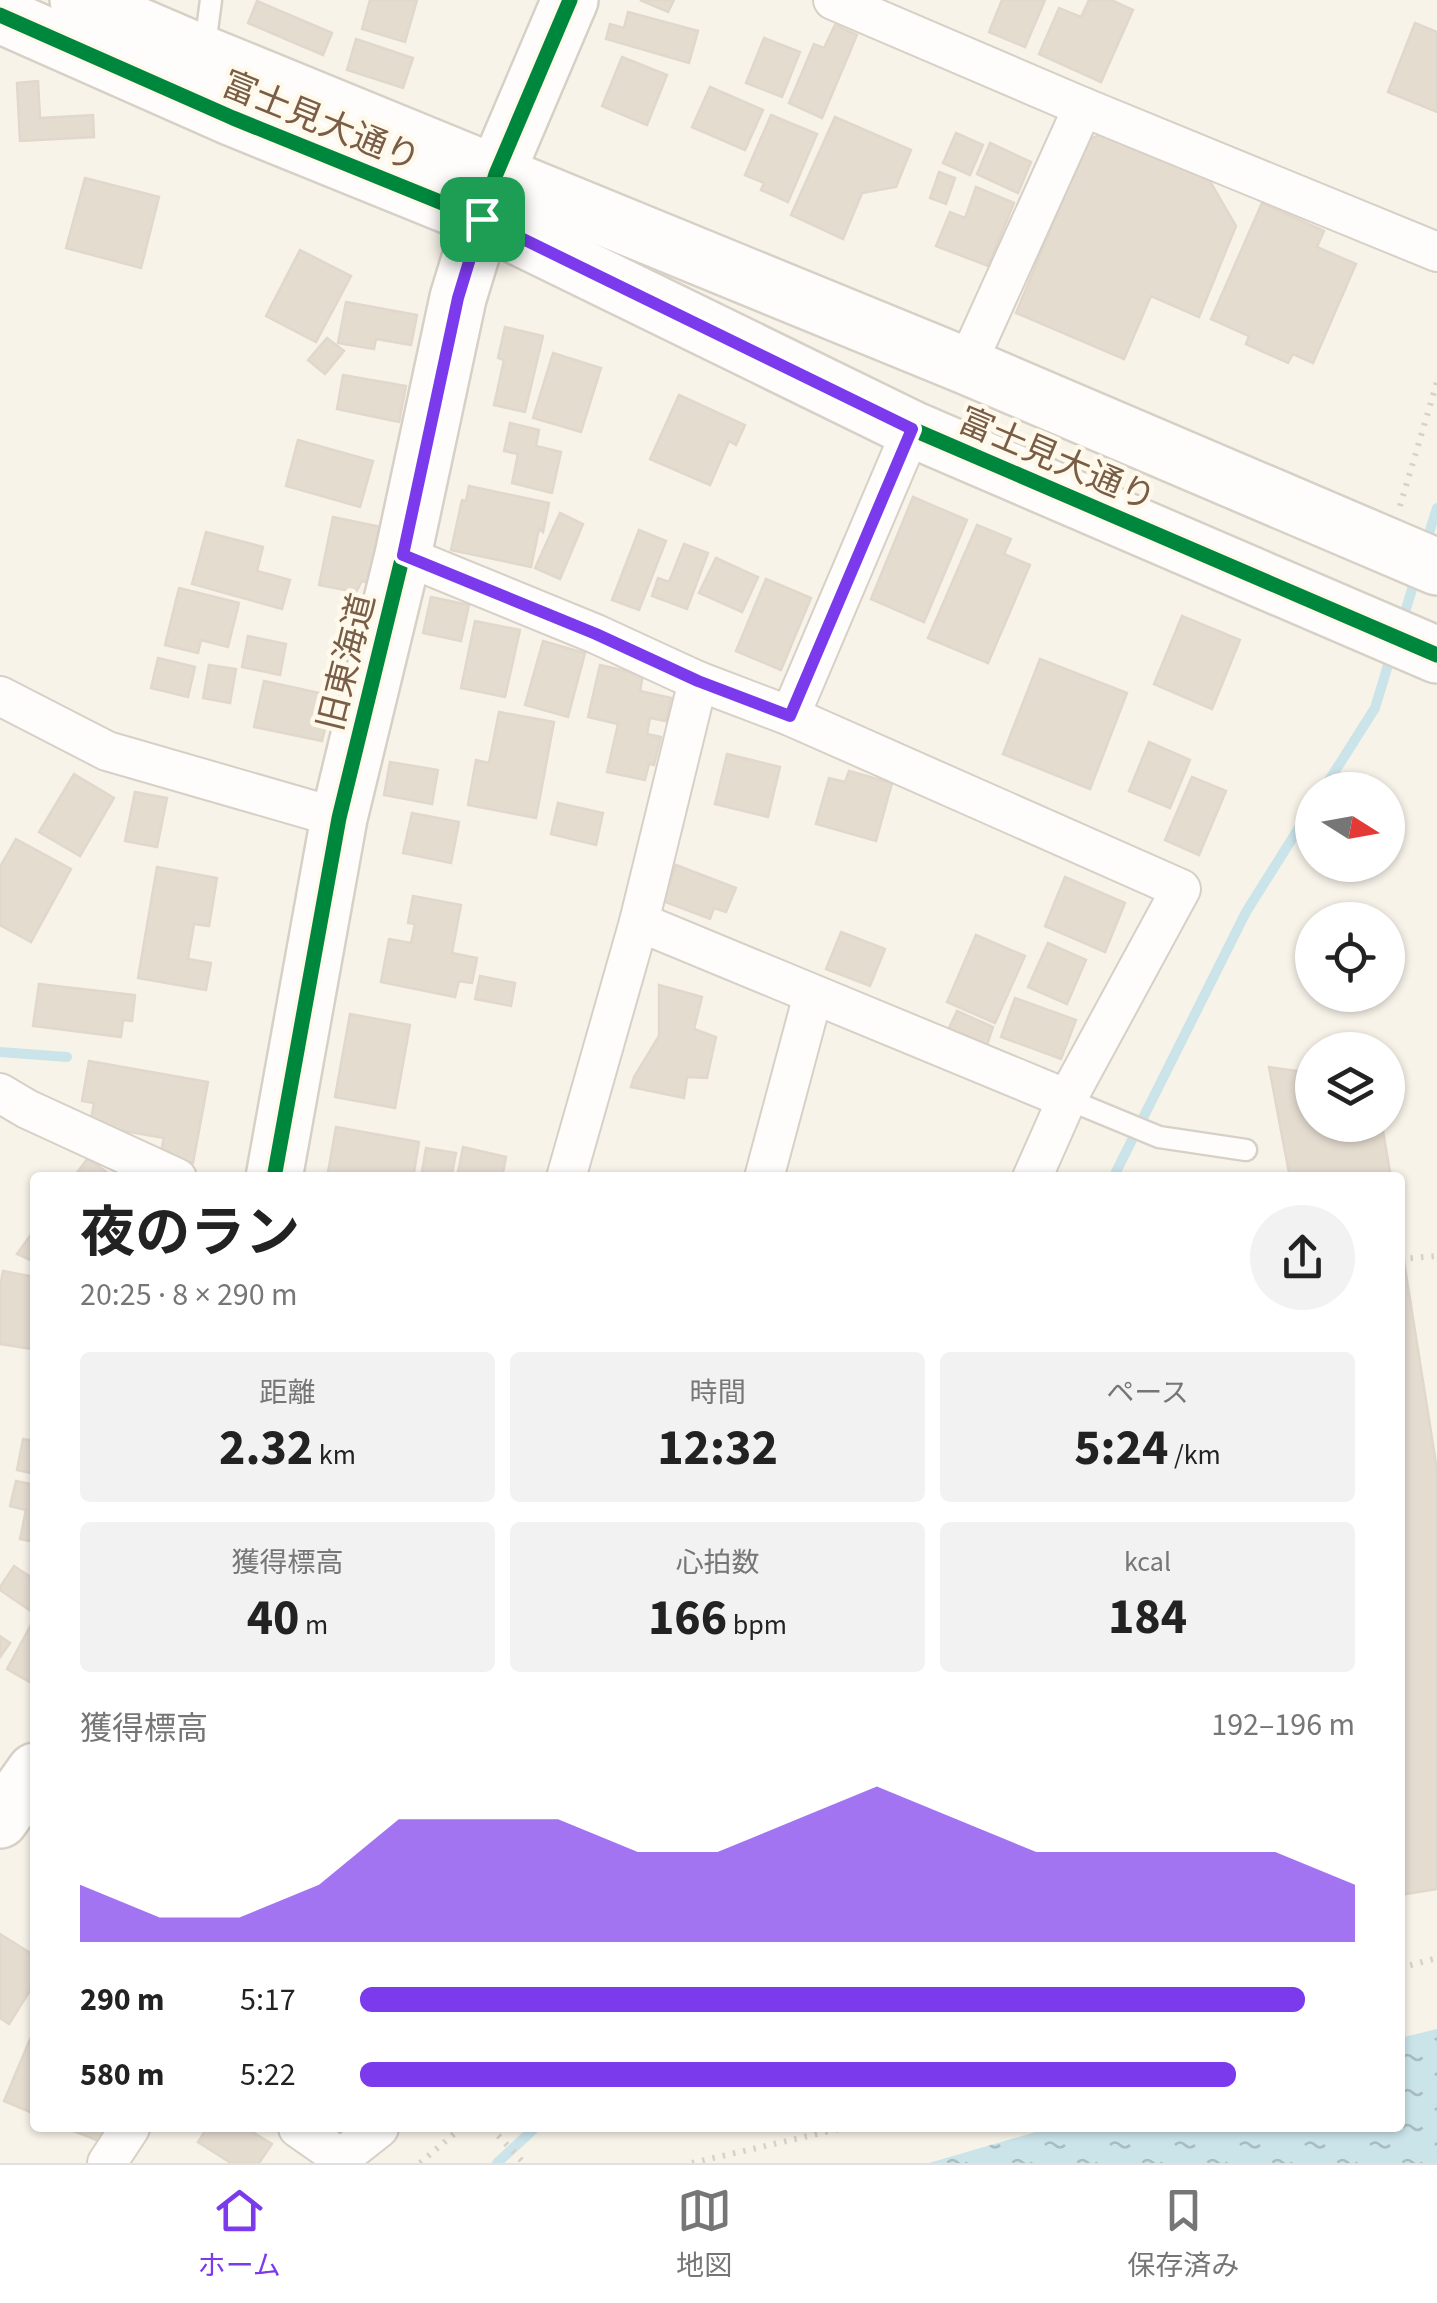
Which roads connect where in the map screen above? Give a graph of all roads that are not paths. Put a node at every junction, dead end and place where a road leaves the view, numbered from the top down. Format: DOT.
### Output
graph roads {
  1 [pos="78,0"];
  2 [pos="211,0"];
  3 [pos="570,0"];
  4 [pos="849,4"];
  5 [pos="0,16"];
  6 [pos="204,54"];
  7 [pos="1083,107"];
  8 [pos="489,196"];
  9 [pos="1437,252"];
  10 [pos="966,366"];
  11 [pos="912,429"];
  12 [pos="403,555"];
  13 [pos="1413,556"];
  14 [pos="1437,655"];
  15 [pos="698,681"];
  16 [pos="0,696"];
  17 [pos="790,716"];
  18 [pos="339,818"];
  19 [pos="639,922"];
  20 [pos="813,995"];
  21 [pos="0,1093"];
  22 [pos="1067,1099"];
  23 [pos="1246,1150"];
  24 [pos="164,1172"];
  25 [pos="275,1172"];
  26 [pos="568,1172"];
  27 [pos="766,1172"];
  28 [pos="1035,1172"];
  29 [pos="30,1778"];
  30 [pos="0,1820"];
  31 [pos="127,2132"];
  32 [pos="304,2132"];
  33 [pos="374,2132"];
  34 [pos="107,2163"];
  1 -- 6 [label="street, 富士見大通り"];
  2 -- 6 [label="lane"];
  3 -- 8 [label="street, 旧東海道"];
  4 -- 7 [label="street"];
  5 -- 8 [label="street, 富士見大通り"];
  6 -- 8 [label="street, 富士見大通り"];
  7 -- 9 [label="street"];
  7 -- 10 [label="street"];
  8 -- 10 [label="street, 富士見大通り"];
  8 -- 11 [label="street, 富士見大通り"];
  8 -- 12 [label="street, 旧東海道"];
  10 -- 13 [label="street, 富士見大通り"];
  11 -- 14 [label="street, 富士見大通り"];
  11 -- 17 [label="street"];
  12 -- 15 [label="street"];
  12 -- 18 [label="street, 旧東海道"];
  15 -- 17 [label="street"];
  15 -- 19 [label="street"];
  16 -- 18 [label="street"];
  17 -- 22 [label="street"];
  18 -- 25 [label="street, 旧東海道"];
  19 -- 20 [label="street"];
  19 -- 26 [label="street"];
  20 -- 22 [label="street"];
  20 -- 27 [label="street"];
  21 -- 24 [label="street"];
  22 -- 23 [label="lane"];
  22 -- 28 [label="street"];
  29 -- 30 [label="street"];
  31 -- 34 [label="street"];
  32 -- 33 [label="street"];
}
